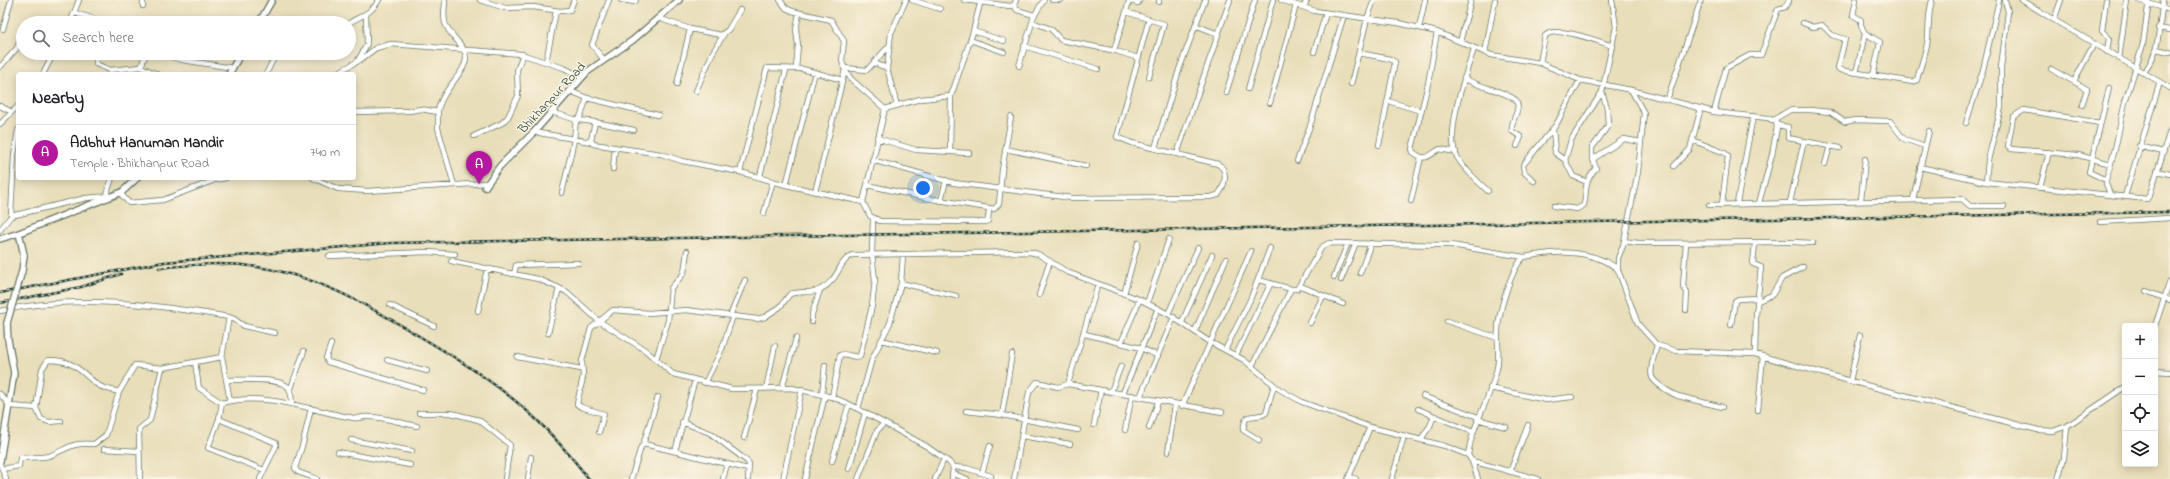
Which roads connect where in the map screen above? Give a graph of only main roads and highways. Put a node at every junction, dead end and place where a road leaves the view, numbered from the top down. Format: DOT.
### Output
graph roads {
  1 [pos="272,0"];
  2 [pos="679,0"];
  3 [pos="263,16"];
  4 [pos="238,60"];
  5 [pos="231,72"];
  6 [pos="135,180"];
  7 [pos="486,185"];
  8 [pos="19,233"];
  9 [pos="0,239"];
  10 [pos="0,461"];
  1 -- 3 [label="main road"];
  2 -- 7 [label="main road, Bhikhanpur Road"];
  4 -- 5 [label="main road"];
  6 -- 8 [label="main road"];
  8 -- 9 [label="main road"];
  8 -- 10 [label="main road, bridge"];
}
